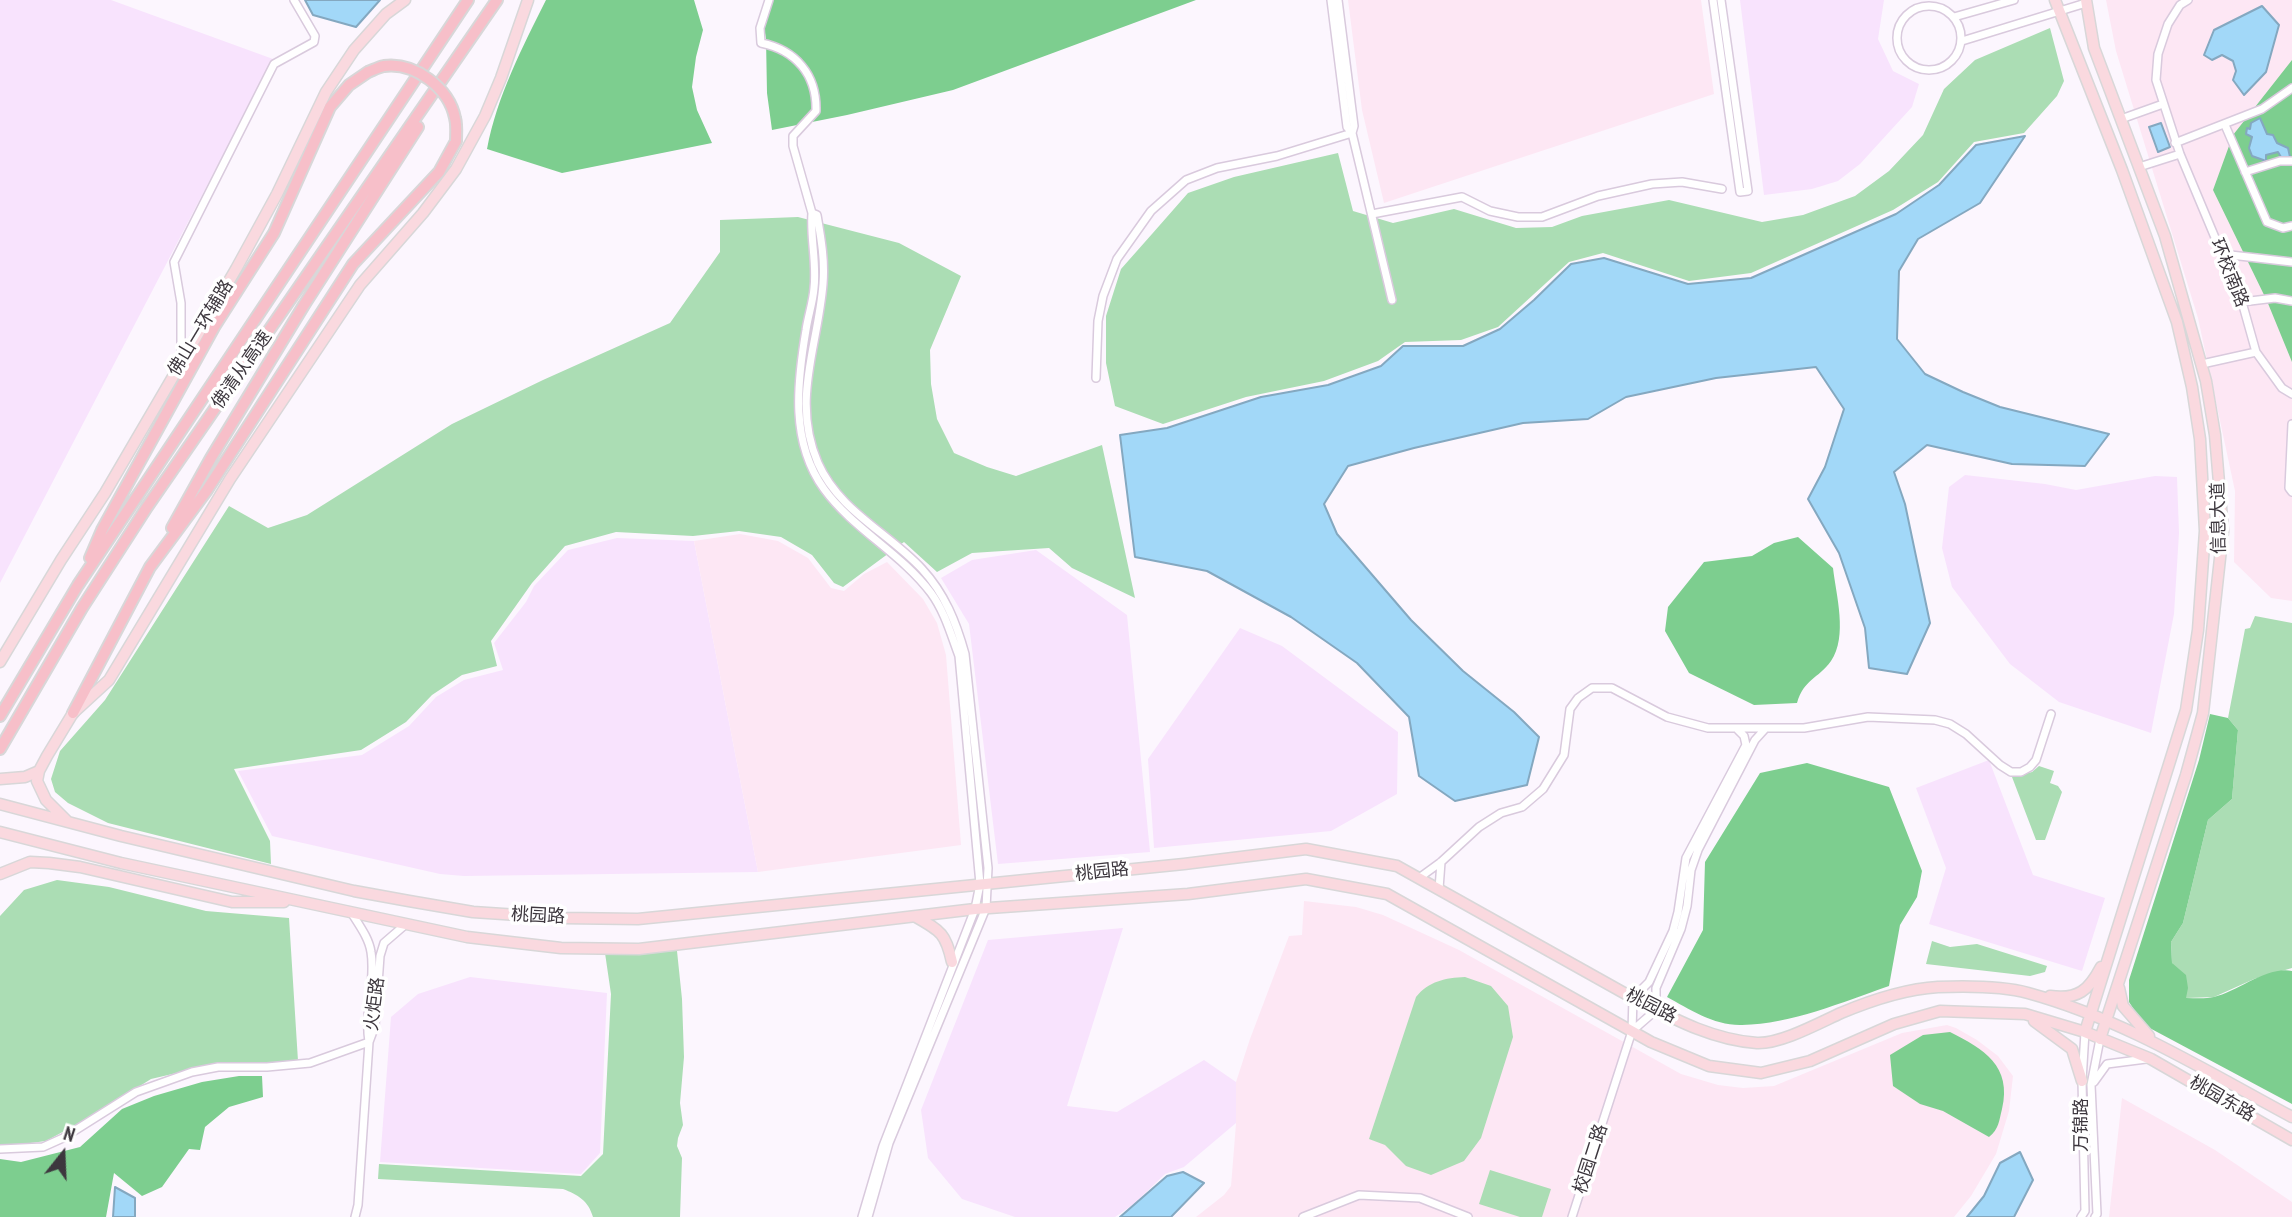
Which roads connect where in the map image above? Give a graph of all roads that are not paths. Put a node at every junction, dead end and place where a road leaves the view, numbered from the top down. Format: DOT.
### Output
graph roads {
  1 [pos="294,0"];
  2 [pos="405,0"];
  3 [pos="468,0"];
  4 [pos="497,0"];
  5 [pos="528,0"];
  6 [pos="769,0"];
  7 [pos="1331,0"];
  8 [pos="1338,0"];
  9 [pos="1713,0"];
  10 [pos="1721,0"];
  11 [pos="2014,0"];
  12 [pos="2054,0"];
  13 [pos="2188,0"];
  14 [pos="2086,2"];
  15 [pos="2058,11"];
  16 [pos="1954,17"];
  17 [pos="1962,41"];
  18 [pos="469,44"];
  19 [pos="2292,88"];
  20 [pos="2163,104"];
  21 [pos="2121,119"];
  22 [pos="2225,125"];
  23 [pos="1352,133"];
  24 [pos="2175,143"];
  25 [pos="2180,154"];
  26 [pos="2291,161"];
  27 [pos="2139,167"];
  28 [pos="2245,172"];
  29 [pos="1722,189"];
  30 [pos="1372,214"];
  31 [pos="2292,226"];
  32 [pos="2222,254"];
  33 [pos="2292,262"];
  34 [pos="1391,300"];
  35 [pos="2242,302"];
  36 [pos="2292,302"];
  37 [pos="2256,352"];
  38 [pos="181,360"];
  39 [pos="2202,364"];
  40 [pos="1096,378"];
  41 [pos="2292,394"];
  42 [pos="2292,424"];
  43 [pos="2292,492"];
  44 [pos="150,567"];
  45 [pos="78,585"];
  46 [pos="0,662"];
  47 [pos="74,713"];
  48 [pos="2050,714"];
  49 [pos="0,716"];
  50 [pos="1737,729"];
  51 [pos="1765,729"];
  52 [pos="0,749"];
  53 [pos="39,771"];
  54 [pos="0,779"];
  55 [pos="0,804"];
  56 [pos="67,822"];
  57 [pos="0,832"];
  58 [pos="1441,863"];
  59 [pos="2,874"];
  60 [pos="1419,878"];
  61 [pos="0,883"];
  62 [pos="984,884"];
  63 [pos="1439,889"];
  64 [pos="302,901"];
  65 [pos="975,908"];
  66 [pos="986,908"];
  67 [pos="351,912"];
  68 [pos="916,917"];
  69 [pos="406,924"];
  70 [pos="2111,948"];
  71 [pos="952,962"];
  72 [pos="2119,986"];
  73 [pos="2026,992"];
  74 [pos="1633,998"];
  75 [pos="1656,1010"];
  76 [pos="2025,1014"];
  77 [pos="2091,1015"];
  78 [pos="2106,1020"];
  79 [pos="1632,1031"];
  80 [pos="2085,1032"];
  81 [pos="2100,1039"];
  82 [pos="2154,1041"];
  83 [pos="369,1042"];
  84 [pos="2151,1059"];
  85 [pos="2087,1083"];
  86 [pos="2292,1117"];
  87 [pos="2292,1140"];
  88 [pos="0,1149"];
  89 [pos="355,1217"];
  90 [pos="862,1217"];
  91 [pos="868,1217"];
  92 [pos="1303,1217"];
  93 [pos="1468,1217"];
  94 [pos="1572,1217"];
  95 [pos="2081,1217"];
  96 [pos="2095,1217"];
  1 -- 38 [label="street"];
  2 -- 38 [label="main road, 佛山一环辅路"];
  3 -- 45 [label="highway, 佛清从高速"];
  4 -- 18 [label="highway, 佛清从高速"];
  5 -- 47 [label="main road"];
  6 -- 62 [label="street"];
  7 -- 23 [label="street"];
  8 -- 23 [label="street"];
  9 -- 10 [label="street"];
  11 -- 16 [label="street"];
  12 -- 15 [label="main road, 信息大道"];
  13 -- 20 [label="street, 环校南路"];
  14 -- 15 [label="street"];
  14 -- 21 [label="main road, 信息大道"];
  15 -- 17 [label="street"];
  15 -- 70 [label="main road, 信息大道"];
  16 -- 17 [label="street"];
  16 -- 17 [label="street"];
  18 -- 44 [label="highway"];
  18 -- 52 [label="highway, 佛清从高速"];
  19 -- 22 [label="street"];
  20 -- 21 [label="street"];
  20 -- 24 [label="street, 环校南路"];
  21 -- 27 [label="main road, 信息大道"];
  22 -- 24 [label="street"];
  22 -- 28 [label="street"];
  23 -- 30 [label="street"];
  23 -- 40 [label="street"];
  24 -- 25 [label="street, 环校南路"];
  25 -- 27 [label="street"];
  25 -- 32 [label="street, 环校南路"];
  26 -- 28 [label="street"];
  27 -- 39 [label="main road, 信息大道"];
  28 -- 31 [label="street"];
  29 -- 30 [label="street"];
  30 -- 34 [label="street"];
  32 -- 33 [label="street"];
  32 -- 35 [label="street, 环校南路"];
  35 -- 36 [label="street"];
  35 -- 37 [label="street, 环校南路"];
  37 -- 39 [label="street"];
  37 -- 41 [label="street, 环校南路"];
  38 -- 46 [label="main road, 佛山一环辅路"];
  39 -- 72 [label="main road, 信息大道"];
  42 -- 43 [label="street"];
  44 -- 45 [label="highway, bridge"];
  44 -- 47 [label="highway"];
  45 -- 49 [label="highway, 佛清从高速"];
  47 -- 53 [label="main road"];
  48 -- 51 [label="street"];
  50 -- 51 [label="street"];
  50 -- 58 [label="street"];
  50 -- 74 [label="street"];
  51 -- 75 [label="street"];
  53 -- 54 [label="main road"];
  53 -- 56 [label="main road"];
  55 -- 56 [label="main road, 桃园路"];
  56 -- 62 [label="main road, 桃园路"];
  57 -- 64 [label="main road, 桃园路"];
  58 -- 60 [label="street"];
  58 -- 63 [label="street"];
  59 -- 61 [label="main road"];
  59 -- 64 [label="main road"];
  60 -- 62 [label="main road, 桃园路"];
  60 -- 63 [label="main road, 桃园路"];
  62 -- 65 [label="street"];
  62 -- 66 [label="street"];
  63 -- 74 [label="main road, 桃园路"];
  64 -- 67 [label="main road, 桃园路"];
  65 -- 66 [label="main road, 桃园路"];
  65 -- 68 [label="main road, 桃园路"];
  65 -- 71 [label="street"];
  66 -- 79 [label="main road, 桃园路"];
  66 -- 91 [label="street"];
  67 -- 69 [label="main road, 桃园路"];
  67 -- 83 [label="street, 火炬路"];
  68 -- 69 [label="main road, 桃园路"];
  68 -- 71 [label="main road"];
  69 -- 83 [label="street, 火炬路"];
  70 -- 73 [label="main road"];
  70 -- 77 [label="main road, 信息大道"];
  71 -- 90 [label="street"];
  72 -- 78 [label="main road, 信息大道"];
  72 -- 82 [label="main road"];
  73 -- 75 [label="main road, 桃园路"];
  73 -- 77 [label="main road, 桃园路"];
  74 -- 75 [label="main road, 桃园路"];
  74 -- 79 [label="street"];
  75 -- 79 [label="street"];
  76 -- 79 [label="main road, 桃园路"];
  76 -- 80 [label="main road, 桃园路"];
  76 -- 85 [label="main road"];
  77 -- 78 [label="main road, 桃园路"];
  77 -- 80 [label="main road, 信息大道"];
  78 -- 81 [label="main road, 信息大道"];
  78 -- 82 [label="main road, 桃园路"];
  79 -- 94 [label="street, 校园二路"];
  80 -- 81 [label="main road, 桃园路"];
  80 -- 85 [label="street, 万锦路"];
  81 -- 84 [label="main road, 桃园路"];
  81 -- 85 [label="street, 万锦路"];
  82 -- 86 [label="main road, 桃园东路"];
  83 -- 88 [label="street"];
  83 -- 89 [label="street"];
  84 -- 85 [label="street"];
  84 -- 87 [label="main road, 桃园东路"];
  85 -- 95 [label="street, 万锦路"];
  85 -- 96 [label="street, 万锦路"];
  92 -- 93 [label="street"];
}
